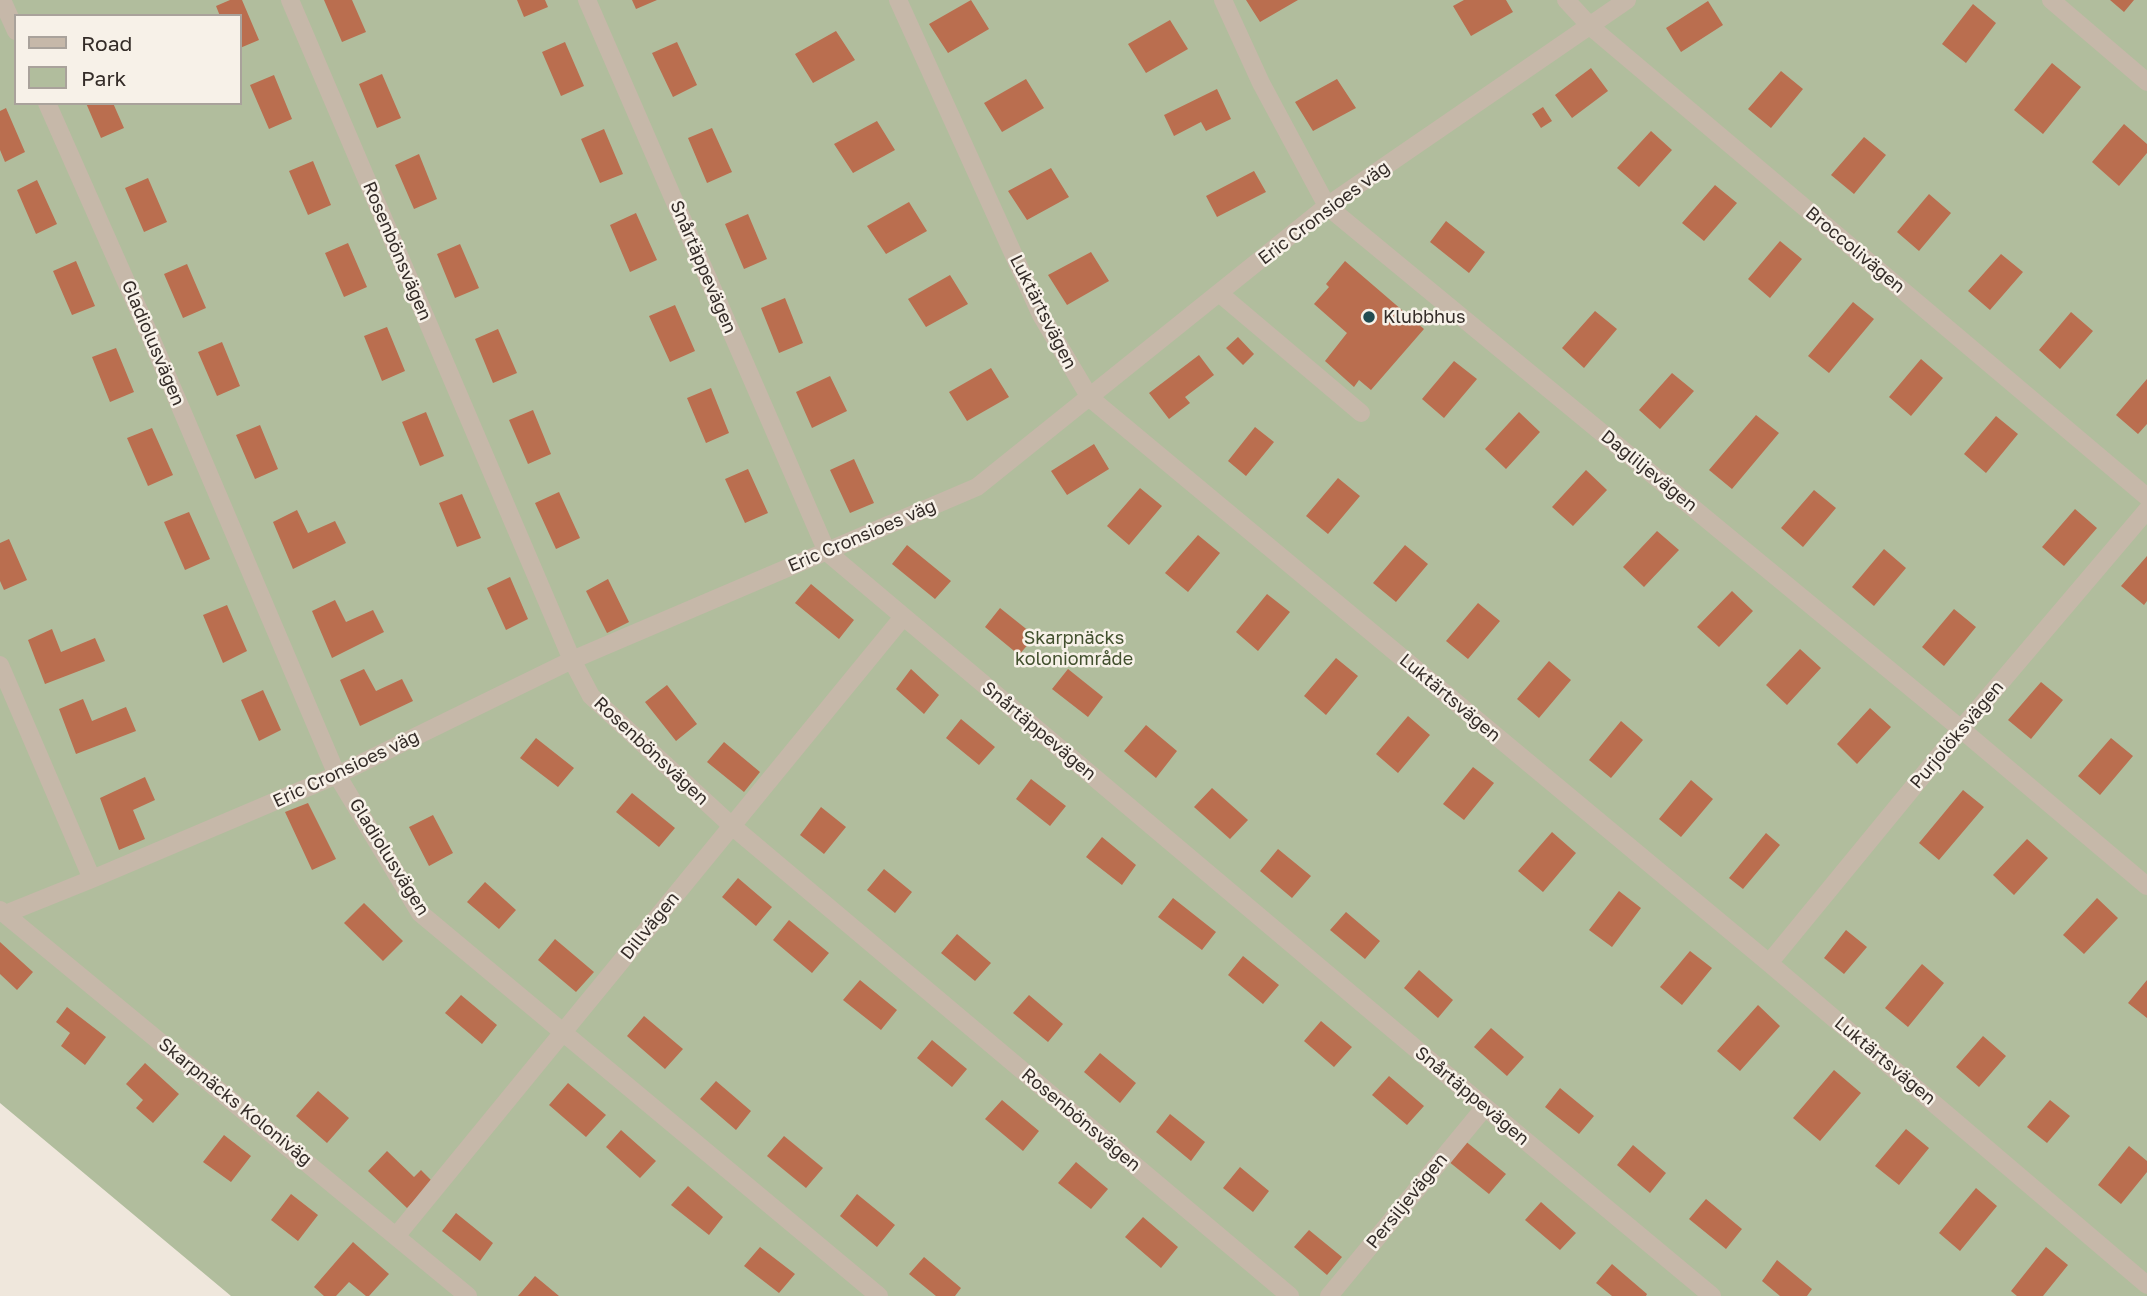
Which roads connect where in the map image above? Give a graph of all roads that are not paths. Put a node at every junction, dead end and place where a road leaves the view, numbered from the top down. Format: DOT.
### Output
graph roads {
  1 [pos="2,0"];
  2 [pos="290,0"];
  3 [pos="587,0"];
  4 [pos="898,0"];
  5 [pos="1223,0"];
  6 [pos="1566,0"];
  7 [pos="1627,0"];
  8 [pos="2051,0"];
  9 [pos="14,27"];
  10 [pos="1591,27"];
  11 [pos="2147,82"];
  12 [pos="48,105"];
  13 [pos="1327,206"];
  14 [pos="1219,293"];
  15 [pos="1090,398"];
  16 [pos="1361,413"];
  17 [pos="2147,497"];
  18 [pos="2147,510"];
  19 [pos="827,552"];
  20 [pos="903,617"];
  21 [pos="572,660"];
  22 [pos="0,666"];
  23 [pos="1961,729"];
  24 [pos="337,775"];
  25 [pos="732,826"];
  26 [pos="92,880"];
  27 [pos="2147,886"];
  28 [pos="2,912"];
  29 [pos="1769,963"];
  30 [pos="564,1032"];
  31 [pos="1485,1107"];
  32 [pos="397,1235"];
  33 [pos="2147,1284"];
  34 [pos="468,1296"];
  35 [pos="879,1296"];
  36 [pos="1290,1296"];
  37 [pos="1329,1296"];
  38 [pos="1712,1296"];
  1 -- 9 [label="street"];
  2 -- 21 [label="street, Rosenbönsvägen"];
  3 -- 19 [label="street, Snårtäppevägen"];
  4 -- 15 [label="street, Luktärtsvägen"];
  5 -- 13 [label="street, Dagliljevägen"];
  6 -- 10 [label="street, Broccolivägen"];
  7 -- 10 [label="street, Eric Cronsioes väg"];
  8 -- 11 [label="street"];
  10 -- 13 [label="street, Eric Cronsioes väg"];
  10 -- 17 [label="street, Broccolivägen"];
  12 -- 24 [label="street, Gladiolusvägen"];
  13 -- 14 [label="street, Eric Cronsioes väg"];
  13 -- 23 [label="street, Dagliljevägen"];
  14 -- 15 [label="street, Eric Cronsioes väg"];
  14 -- 16 [label="street"];
  15 -- 19 [label="street, Eric Cronsioes väg"];
  15 -- 29 [label="street, Luktärtsvägen"];
  18 -- 23 [label="street, Purjolöksvägen"];
  19 -- 20 [label="street, Snårtäppevägen"];
  19 -- 21 [label="street, Eric Cronsioes väg"];
  20 -- 25 [label="street, Dillvägen"];
  20 -- 31 [label="street, Snårtäppevägen"];
  21 -- 24 [label="street, Eric Cronsioes väg"];
  21 -- 25 [label="street, Rosenbönsvägen"];
  22 -- 26 [label="street"];
  23 -- 27 [label="street, Dagliljevägen"];
  23 -- 29 [label="street, Purjolöksvägen"];
  24 -- 26 [label="street, Eric Cronsioes väg"];
  24 -- 30 [label="street, Gladiolusvägen"];
  25 -- 30 [label="street, Dillvägen"];
  25 -- 36 [label="street, Rosenbönsvägen"];
  26 -- 28 [label="street, Eric Cronsioes väg"];
  28 -- 32 [label="street, Skarpnäcks Koloniväg"];
  29 -- 33 [label="street, Luktärtsvägen"];
  30 -- 32 [label="street, Dillvägen"];
  30 -- 35 [label="street, Gladiolusvägen"];
  31 -- 37 [label="street, Persiljevägen"];
  31 -- 38 [label="street, Snårtäppevägen"];
  32 -- 34 [label="street, Skarpnäcks Koloniväg"];
}
